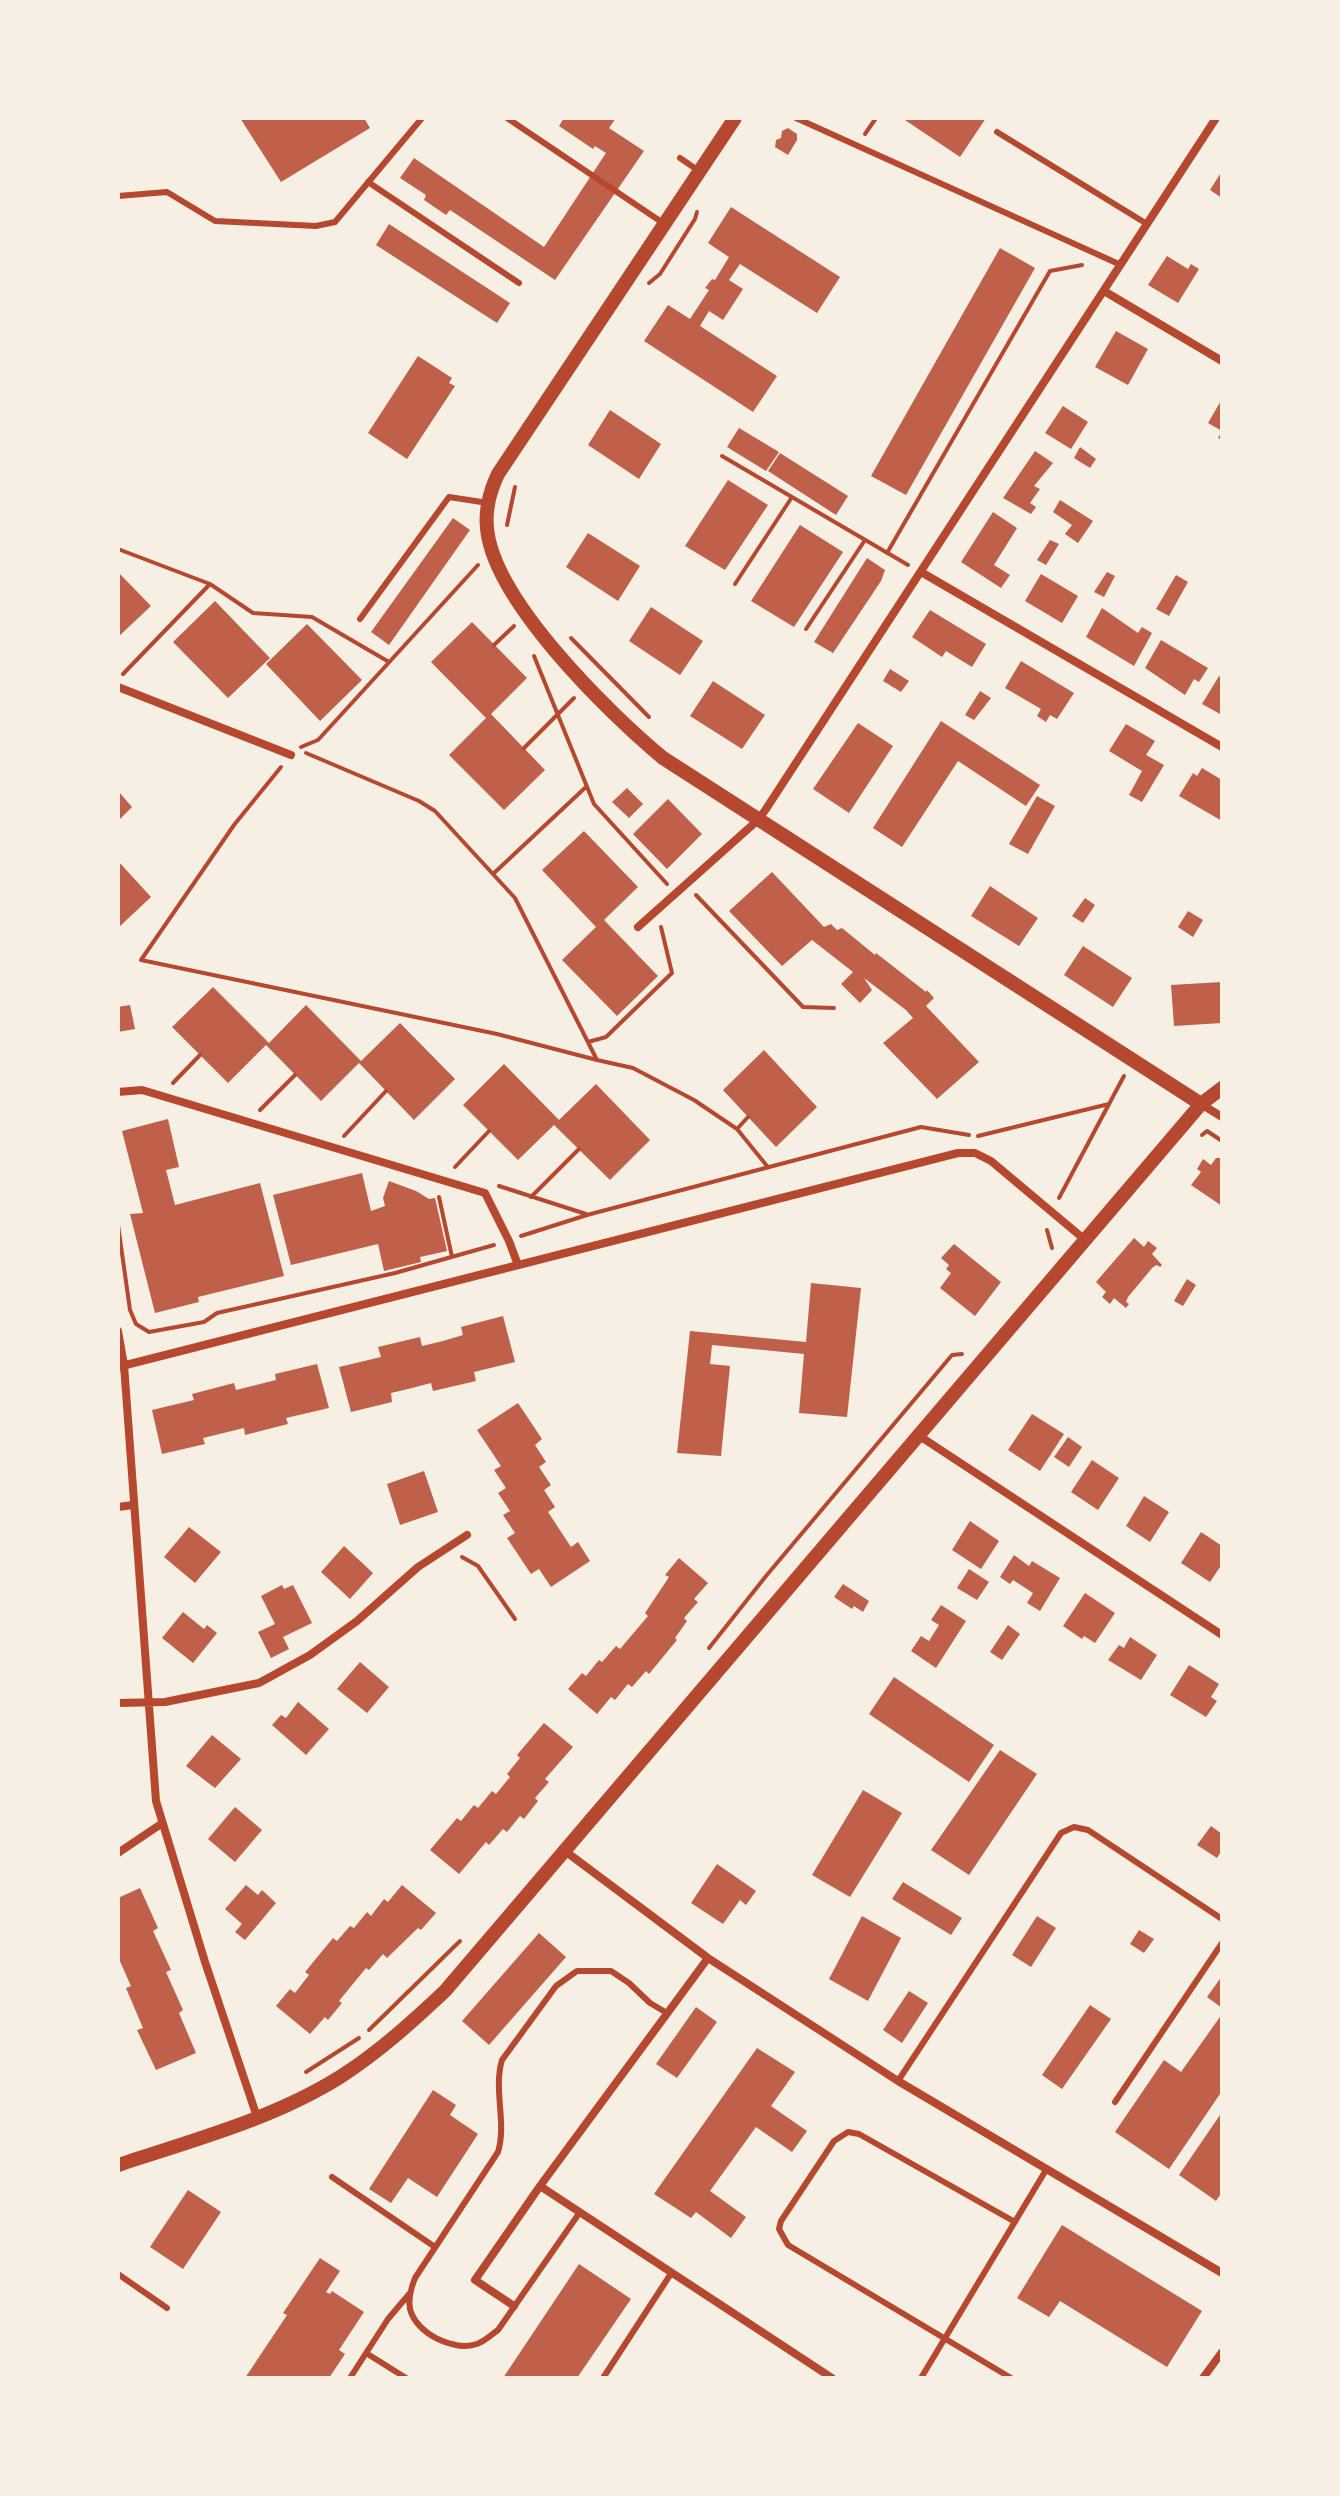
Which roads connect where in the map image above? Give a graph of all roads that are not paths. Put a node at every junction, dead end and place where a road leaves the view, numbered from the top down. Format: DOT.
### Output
graph roads {
  1 [pos="422,118"];
  2 [pos="507,118"];
  3 [pos="735,118"];
  4 [pos="796,118"];
  5 [pos="1216,118"];
  6 [pos="997,132"];
  7 [pos="680,158"];
  8 [pos="699,171"];
  9 [pos="368,182"];
  10 [pos="118,196"];
  11 [pos="664,224"];
  12 [pos="1147,224"];
  13 [pos="1121,265"];
  14 [pos="519,283"];
  15 [pos="1104,291"];
  16 [pos="1222,361"];
  17 [pos="488,503"];
  18 [pos="921,572"];
  19 [pos="360,619"];
  20 [pos="118,687"];
  21 [pos="1222,747"];
  22 [pos="291,755"];
  23 [pos="758,820"];
  24 [pos="638,927"];
  25 [pos="1222,1088"];
  26 [pos="118,1092"];
  27 [pos="1201,1104"];
  28 [pos="1222,1117"];
  29 [pos="1084,1239"];
  30 [pos="518,1265"];
  31 [pos="118,1331"];
  32 [pos="121,1366"];
  33 [pos="918,1435"];
  34 [pos="133,1505"];
  35 [pos="118,1507"];
  36 [pos="467,1535"];
  37 [pos="1222,1635"];
  38 [pos="118,1703"];
  39 [pos="148,1703"];
  40 [pos="161,1824"];
  41 [pos="565,1851"];
  42 [pos="118,1853"];
  43 [pos="1222,1919"];
  44 [pos="1222,1943"];
  45 [pos="708,1958"];
  46 [pos="667,2013"];
  47 [pos="898,2081"];
  48 [pos="1115,2102"];
  49 [pos="257,2117"];
  50 [pos="118,2165"];
  51 [pos="1046,2170"];
  52 [pos="332,2177"];
  53 [pos="540,2186"];
  54 [pos="580,2212"];
  55 [pos="1015,2222"];
  56 [pos="435,2247"];
  57 [pos="672,2272"];
  58 [pos="1222,2273"];
  59 [pos="118,2274"];
  60 [pos="410,2293"];
  61 [pos="514,2306"];
  62 [pos="167,2308"];
  63 [pos="944,2339"];
  64 [pos="1222,2352"];
  65 [pos="366,2353"];
  66 [pos="350,2378"];
  67 [pos="406,2378"];
  68 [pos="603,2378"];
  69 [pos="832,2378"];
  70 [pos="921,2378"];
  71 [pos="1011,2378"];
  72 [pos="1203,2378"];
  1 -- 9 [label="lane"];
  2 -- 11 [label="lane"];
  3 -- 8 [label="street"];
  4 -- 13 [label="lane"];
  5 -- 12 [label="street"];
  6 -- 12 [label="lane"];
  7 -- 8 [label="lane"];
  8 -- 11 [label="street"];
  9 -- 10 [label="lane"];
  9 -- 14 [label="lane"];
  11 -- 17 [label="street"];
  12 -- 13 [label="street"];
  13 -- 15 [label="street"];
  15 -- 16 [label="street"];
  15 -- 18 [label="street"];
  17 -- 19 [label="lane"];
  17 -- 23 [label="street"];
  18 -- 21 [label="street"];
  18 -- 23 [label="street"];
  20 -- 22 [label="street"];
  23 -- 24 [label="street"];
  23 -- 27 [label="street"];
  25 -- 27 [label="street"];
  26 -- 30 [label="street"];
  27 -- 28 [label="street"];
  27 -- 29 [label="street"];
  29 -- 30 [label="street"];
  29 -- 33 [label="street"];
  30 -- 32 [label="street"];
  31 -- 32 [label="street"];
  32 -- 34 [label="street"];
  33 -- 37 [label="street"];
  33 -- 41 [label="street"];
  34 -- 35 [label="street"];
  34 -- 39 [label="street"];
  36 -- 39 [label="street"];
  38 -- 39 [label="street"];
  39 -- 40 [label="street"];
  40 -- 42 [label="street"];
  40 -- 49 [label="street"];
  41 -- 45 [label="street"];
  41 -- 49 [label="street"];
  43 -- 47 [label="lane"];
  44 -- 48 [label="lane"];
  45 -- 46 [label="street"];
  45 -- 47 [label="street"];
  46 -- 53 [label="street"];
  46 -- 56 [label="lane"];
  47 -- 51 [label="street"];
  49 -- 50 [label="street"];
  51 -- 55 [label="lane"];
  51 -- 58 [label="street"];
  52 -- 56 [label="lane"];
  53 -- 54 [label="street"];
  53 -- 61 [label="street"];
  54 -- 57 [label="street"];
  54 -- 61 [label="lane"];
  55 -- 63 [label="lane"];
  55 -- 63 [label="lane"];
  56 -- 60 [label="lane"];
  57 -- 68 [label="lane"];
  57 -- 69 [label="street"];
  59 -- 62 [label="lane"];
  60 -- 61 [label="lane"];
  60 -- 65 [label="lane"];
  63 -- 70 [label="lane"];
  63 -- 71 [label="lane"];
  64 -- 72 [label="street"];
  65 -- 66 [label="lane"];
  65 -- 67 [label="lane"];
}
